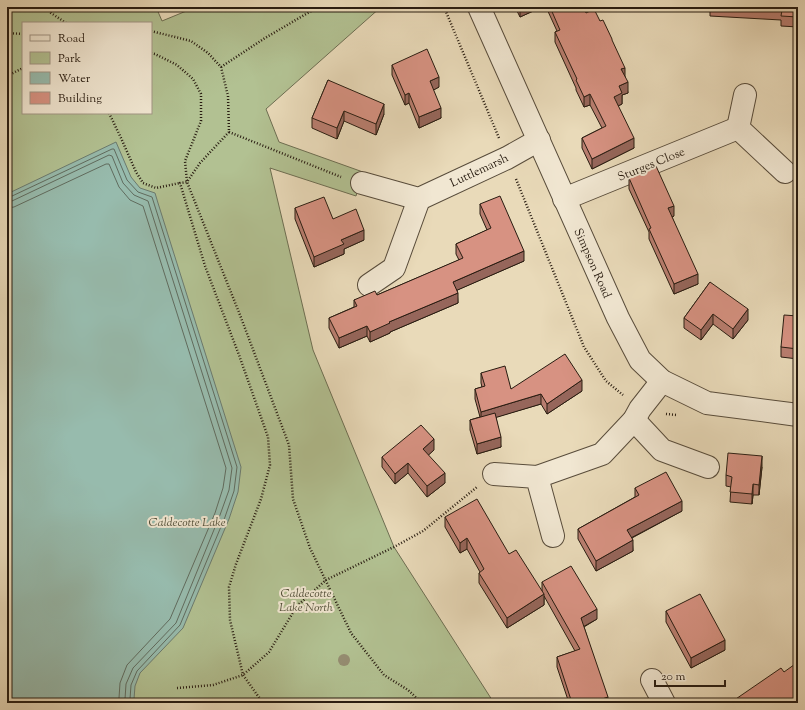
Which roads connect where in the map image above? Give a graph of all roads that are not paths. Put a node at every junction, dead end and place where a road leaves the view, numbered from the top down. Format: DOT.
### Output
graph roads {
  1 [pos="479,7"];
  2 [pos="745,95"];
  3 [pos="738,128"];
  4 [pos="539,140"];
  5 [pos="785,172"];
  6 [pos="362,183"];
  7 [pos="419,199"];
  8 [pos="564,199"];
  9 [pos="369,285"];
  10 [pos="662,381"];
  11 [pos="798,415"];
  12 [pos="634,420"];
  13 [pos="708,467"];
  14 [pos="494,474"];
  15 [pos="537,477"];
  16 [pos="553,536"];
  17 [pos="652,680"];
  18 [pos="664,703"];
  1 -- 4 [label="street, Simpson Road"];
  2 -- 3 [label="street"];
  3 -- 5 [label="street"];
  3 -- 8 [label="street, Sturges Close"];
  4 -- 7 [label="street, Luttlemarsh"];
  4 -- 8 [label="street, Simpson Road"];
  6 -- 7 [label="street"];
  7 -- 9 [label="street"];
  8 -- 10 [label="street, Simpson Road"];
  10 -- 11 [label="street, Simpson Road"];
  10 -- 12 [label="street"];
  12 -- 13 [label="street"];
  12 -- 15 [label="street"];
  14 -- 15 [label="street"];
  15 -- 16 [label="street"];
  17 -- 18 [label="street"];
}
